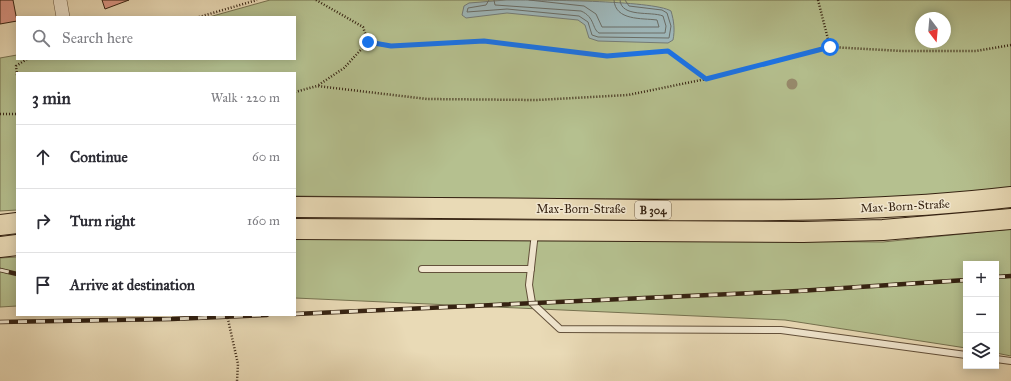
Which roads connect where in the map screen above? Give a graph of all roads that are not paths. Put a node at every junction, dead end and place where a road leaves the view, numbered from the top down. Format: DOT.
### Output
graph roads {
  1 [pos="60,0"];
  2 [pos="63,16"];
  3 [pos="1011,197"];
  4 [pos="296,207"];
  5 [pos="1011,219"];
  6 [pos="16,224"];
  7 [pos="0,225"];
  8 [pos="296,229"];
  9 [pos="536,229"];
  10 [pos="16,245"];
  11 [pos="0,246"];
  12 [pos="422,269"];
  13 [pos="531,269"];
  14 [pos="963,355"];
  15 [pos="999,359"];
  16 [pos="1011,361"];
  1 -- 2 [label="street"];
  3 -- 4 [label="main road, Max-Born-Straße / B 304"];
  5 -- 9 [label="main road, Max-Born-Straße / B 304"];
  6 -- 7 [label="main road"];
  8 -- 9 [label="main road, Max-Born-Straße / B 304"];
  9 -- 13 [label="lane"];
  10 -- 11 [label="main road"];
  12 -- 13 [label="lane"];
  13 -- 14 [label="lane"];
  15 -- 16 [label="lane"];
}
